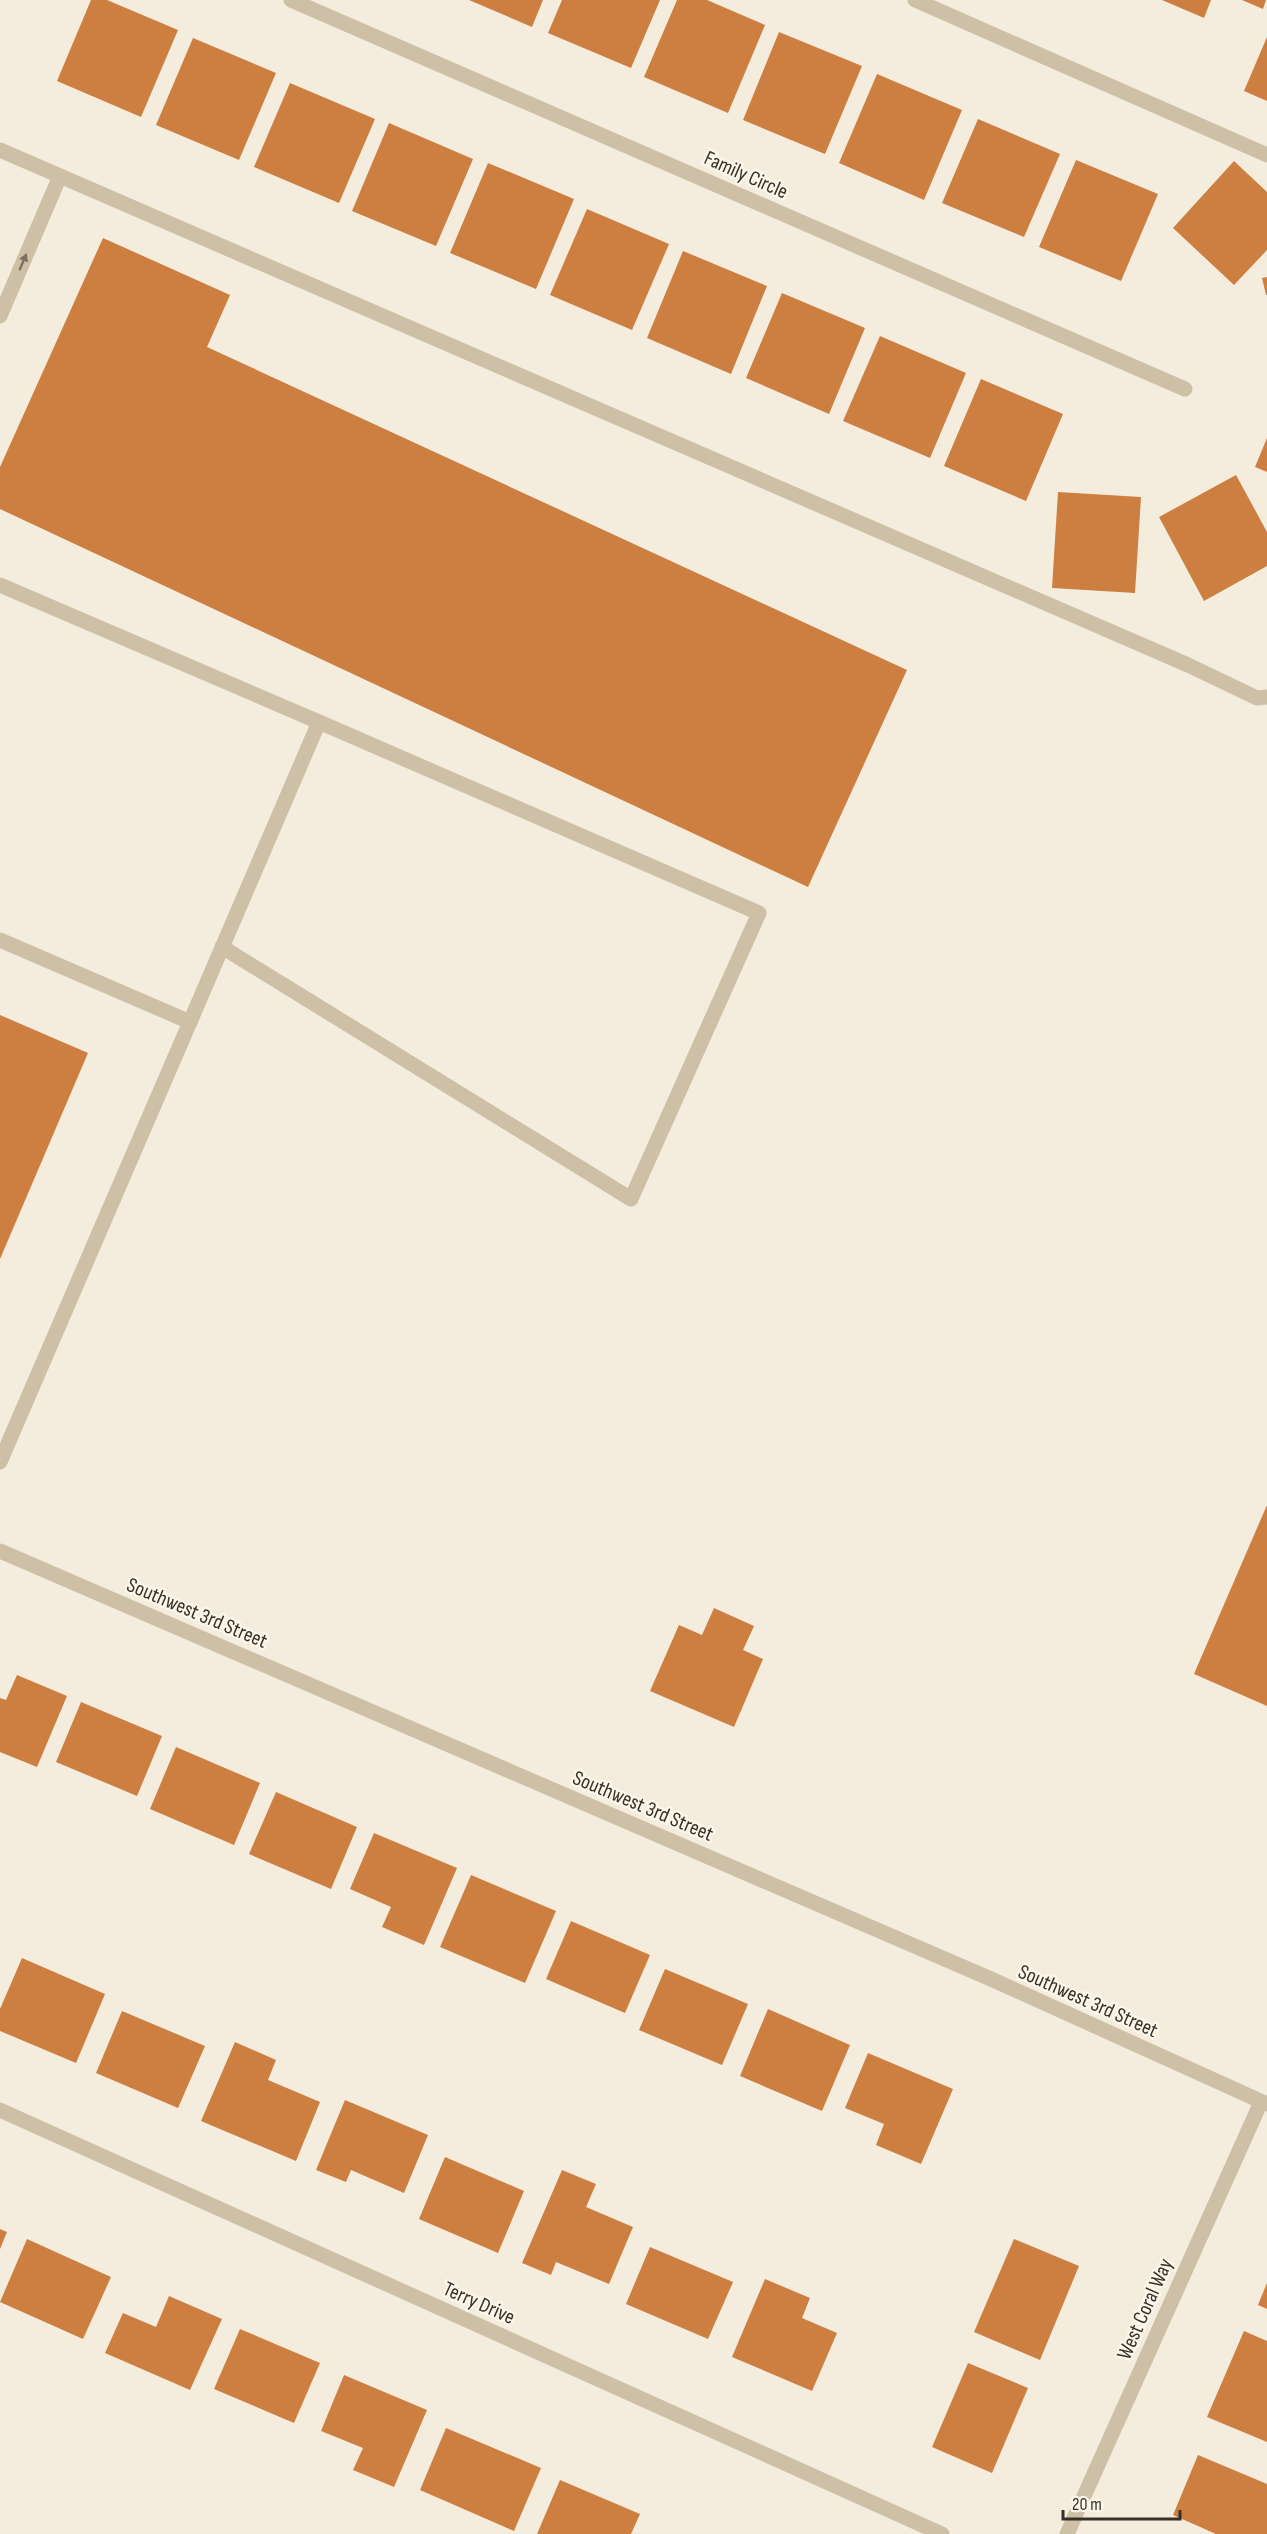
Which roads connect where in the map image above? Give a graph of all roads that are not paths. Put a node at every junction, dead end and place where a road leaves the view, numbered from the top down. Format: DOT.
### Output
graph roads {
  1 [pos="291,0"];
  2 [pos="915,0"];
  3 [pos="0,150"];
  4 [pos="1267,155"];
  5 [pos="60,176"];
  6 [pos="0,316"];
  7 [pos="1185,389"];
  8 [pos="0,585"];
  9 [pos="1267,697"];
  10 [pos="319,722"];
  11 [pos="0,940"];
  12 [pos="222,948"];
  13 [pos="190,1022"];
  14 [pos="0,1462"];
  15 [pos="0,1551"];
  16 [pos="1264,2103"];
  17 [pos="0,2110"];
  18 [pos="942,2534"];
  19 [pos="1067,2534"];
  1 -- 7 [label="street, Family Circle"];
  2 -- 4 [label="street"];
  3 -- 5 [label="street"];
  6 -- 5 [label="street, one-way"];
  5 -- 9 [label="street"];
  8 -- 10 [label="street"];
  10 -- 12 [label="street"];
  10 -- 12 [label="street"];
  11 -- 13 [label="street"];
  12 -- 13 [label="street"];
  13 -- 14 [label="street"];
  15 -- 16 [label="street, Southwest 3rd Street"];
  16 -- 19 [label="street, West Coral Way"];
  17 -- 18 [label="street, Terry Drive"];
}
